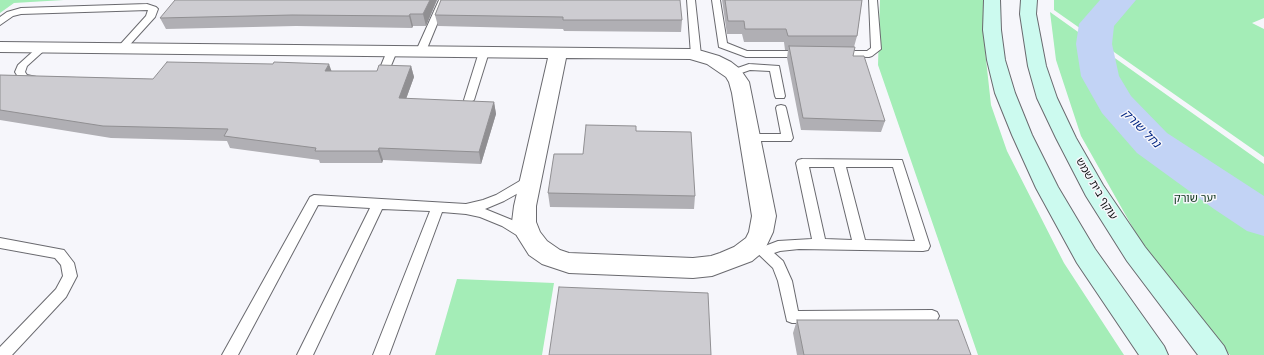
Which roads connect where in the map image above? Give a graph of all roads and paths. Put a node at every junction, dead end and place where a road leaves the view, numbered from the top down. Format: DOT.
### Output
graph roads {
  1 [pos="443,0"];
  2 [pos="691,0"];
  3 [pos="716,0"];
  4 [pos="873,0"];
  5 [pos="992,0"];
  6 [pos="1029,0"];
  7 [pos="0,22"];
  8 [pos="0,47"];
  9 [pos="44,47"];
  10 [pos="122,48"];
  11 [pos="392,50"];
  12 [pos="421,51"];
  13 [pos="484,52"];
  14 [pos="558,53"];
  15 [pos="710,53"];
  16 [pos="815,54"];
  17 [pos="830,54"];
  18 [pos="383,73"];
  19 [pos="733,74"];
  20 [pos="51,80"];
  21 [pos="469,100"];
  22 [pos="750,138"];
  23 [pos="839,164"];
  24 [pos="531,179"];
  25 [pos="378,204"];
  26 [pos="438,207"];
  27 [pos="466,209"];
  28 [pos="529,236"];
  29 [pos="0,243"];
  30 [pos="820,245"];
  31 [pos="860,245"];
  32 [pos="759,248"];
  33 [pos="932,316"];
  34 [pos="2,355"];
  35 [pos="230,355"];
  36 [pos="305,355"];
  37 [pos="381,355"];
  38 [pos="1154,355"];
  39 [pos="1214,355"];
  1 -- 12 [label="lane"];
  2 -- 15 [label="lane"];
  3 -- 15 [label="lane"];
  4 -- 17 [label="lane"];
  5 -- 38 [label="main road"];
  6 -- 39 [label="main road, עוקף בית שמש"];
  7 -- 10 [label="lane"];
  8 -- 9 [label="street"];
  9 -- 10 [label="street"];
  9 -- 20 [label="lane"];
  10 -- 11 [label="street"];
  11 -- 12 [label="street"];
  11 -- 18 [label="lane"];
  12 -- 13 [label="street"];
  13 -- 14 [label="street"];
  13 -- 21 [label="lane"];
  14 -- 15 [label="street"];
  14 -- 24 [label="street"];
  15 -- 16 [label="lane"];
  15 -- 19 [label="street"];
  19 -- 22 [label="street"];
  19 -- 22 [label="lane"];
  22 -- 32 [label="street"];
  23 -- 30 [label="lane"];
  23 -- 31 [label="lane"];
  23 -- 31 [label="lane"];
  24 -- 27 [label="lane"];
  24 -- 28 [label="street"];
  25 -- 26 [label="lane"];
  25 -- 35 [label="lane"];
  25 -- 36 [label="lane"];
  26 -- 27 [label="lane"];
  26 -- 37 [label="lane"];
  27 -- 28 [label="lane"];
  28 -- 32 [label="street"];
  29 -- 34 [label="lane"];
  30 -- 31 [label="lane"];
  30 -- 32 [label="lane"];
  32 -- 33 [label="lane"];
}
